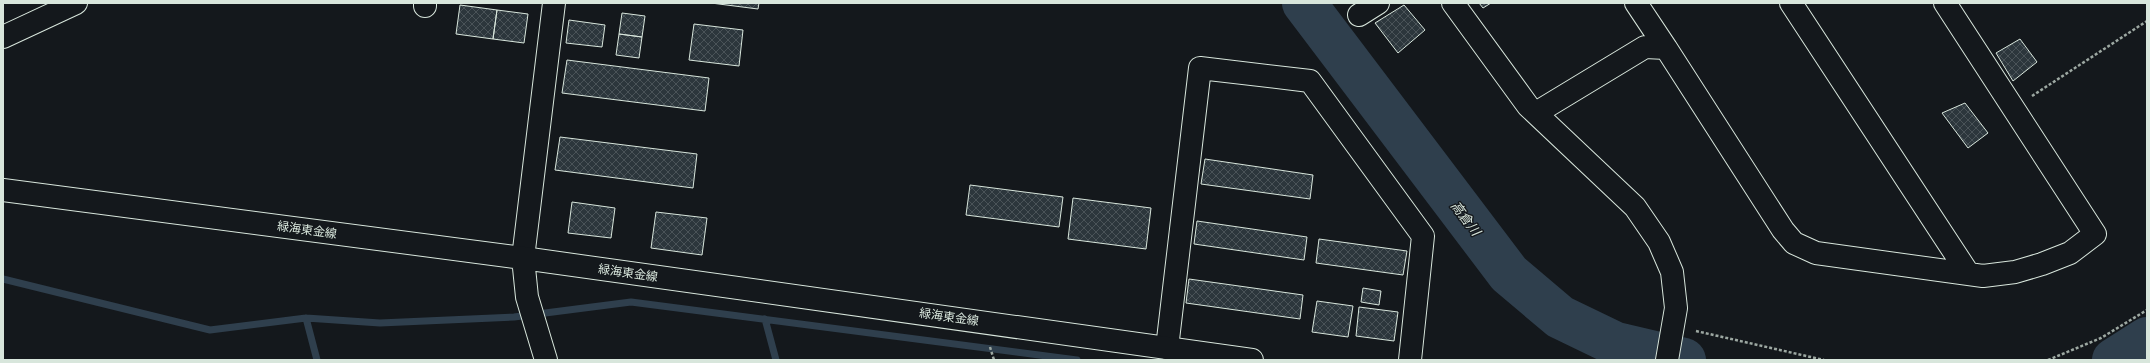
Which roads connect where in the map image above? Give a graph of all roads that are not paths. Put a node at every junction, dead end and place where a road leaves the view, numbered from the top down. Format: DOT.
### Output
graph roads {
  1 [pos="76,3"];
  2 [pos="554,3"];
  3 [pos="1378,3"];
  4 [pos="1453,3"];
  5 [pos="1636,3"];
  6 [pos="1791,3"];
  7 [pos="1945,3"];
  8 [pos="1359,15"];
  9 [pos="3,37"];
  10 [pos="1666,48"];
  11 [pos="1536,113"];
  12 [pos="3,190"];
  13 [pos="523,258"];
  14 [pos="1968,273"];
  15 [pos="1167,348"];
  16 [pos="546,360"];
  17 [pos="1252,360"];
  18 [pos="1410,360"];
  19 [pos="1667,360"];
  1 -- 9 [label="street"];
  2 -- 13 [label="street"];
  3 -- 8 [label="street"];
  4 -- 11 [label="street"];
  5 -- 10 [label="street"];
  6 -- 14 [label="street"];
  7 -- 14 [label="street"];
  10 -- 11 [label="street"];
  10 -- 14 [label="street"];
  11 -- 19 [label="street"];
  12 -- 13 [label="street, 緑海東金線"];
  13 -- 15 [label="street, 緑海東金線"];
  13 -- 16 [label="street"];
  15 -- 17 [label="street, 緑海東金線"];
  15 -- 18 [label="street"];
}
